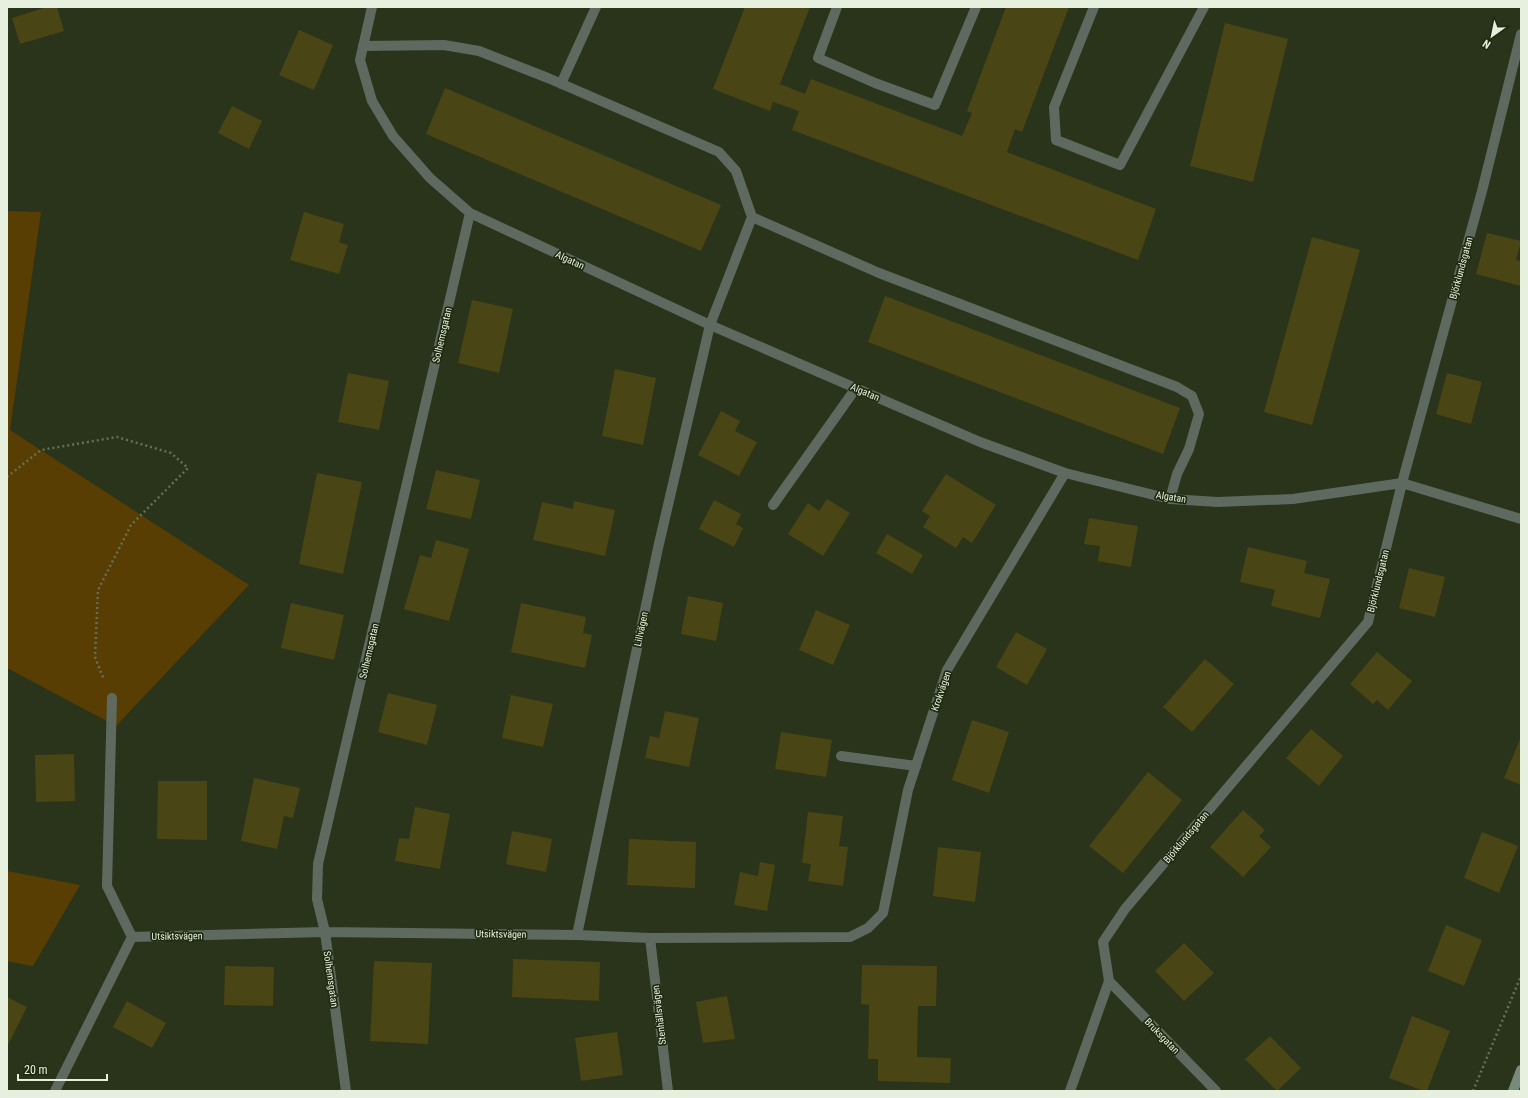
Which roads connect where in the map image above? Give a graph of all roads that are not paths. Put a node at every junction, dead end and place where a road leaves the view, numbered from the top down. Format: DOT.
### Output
graph roads {
  1 [pos="372,7"];
  2 [pos="596,7"];
  3 [pos="837,7"];
  4 [pos="976,7"];
  5 [pos="1094,7"];
  6 [pos="1204,7"];
  7 [pos="1521,34"];
  8 [pos="363,46"];
  9 [pos="562,84"];
  10 [pos="470,213"];
  11 [pos="752,217"];
  12 [pos="710,325"];
  13 [pos="856,388"];
  14 [pos="1064,473"];
  15 [pos="1402,483"];
  16 [pos="1170,499"];
  17 [pos="773,505"];
  18 [pos="1521,519"];
  19 [pos="112,698"];
  20 [pos="841,756"];
  21 [pos="916,766"];
  22 [pos="868,928"];
  23 [pos="325,932"];
  24 [pos="577,935"];
  25 [pos="132,937"];
  26 [pos="650,938"];
  27 [pos="1109,981"];
  28 [pos="1521,1070"];
  29 [pos="55,1091"];
  30 [pos="346,1091"];
  31 [pos="668,1091"];
  32 [pos="1070,1091"];
  33 [pos="1216,1091"];
  34 [pos="1513,1091"];
  1 -- 8 [label="street, Algatan"];
  2 -- 9 [label="street"];
  3 -- 4 [label="street"];
  5 -- 6 [label="street"];
  7 -- 15 [label="street, Björklundsgatan"];
  8 -- 9 [label="street"];
  8 -- 10 [label="street, Algatan"];
  9 -- 11 [label="street"];
  10 -- 12 [label="street, Algatan"];
  10 -- 23 [label="street, Solhemsgatan"];
  11 -- 12 [label="street, Lillvägen"];
  11 -- 16 [label="street"];
  12 -- 13 [label="street, Algatan"];
  12 -- 24 [label="street, Lillvägen"];
  13 -- 14 [label="street, Algatan"];
  13 -- 17 [label="street"];
  14 -- 16 [label="street, Algatan"];
  14 -- 21 [label="street, Krokvägen"];
  15 -- 16 [label="street, Algatan"];
  15 -- 18 [label="street, Algatan"];
  15 -- 27 [label="street, Björklundsgatan"];
  19 -- 25 [label="street"];
  20 -- 21 [label="street"];
  21 -- 22 [label="street, Krokvägen"];
  22 -- 26 [label="street, Utsiktsvägen"];
  23 -- 24 [label="street, Utsiktsvägen"];
  23 -- 25 [label="street, Utsiktsvägen"];
  23 -- 30 [label="street, Solhemsgatan"];
  24 -- 26 [label="street, Utsiktsvägen"];
  25 -- 29 [label="street"];
  26 -- 31 [label="street, Stenhällsvägen"];
  27 -- 32 [label="street, Björklundsgatan"];
  27 -- 33 [label="street, Bruksgatan"];
  28 -- 34 [label="street"];
}
